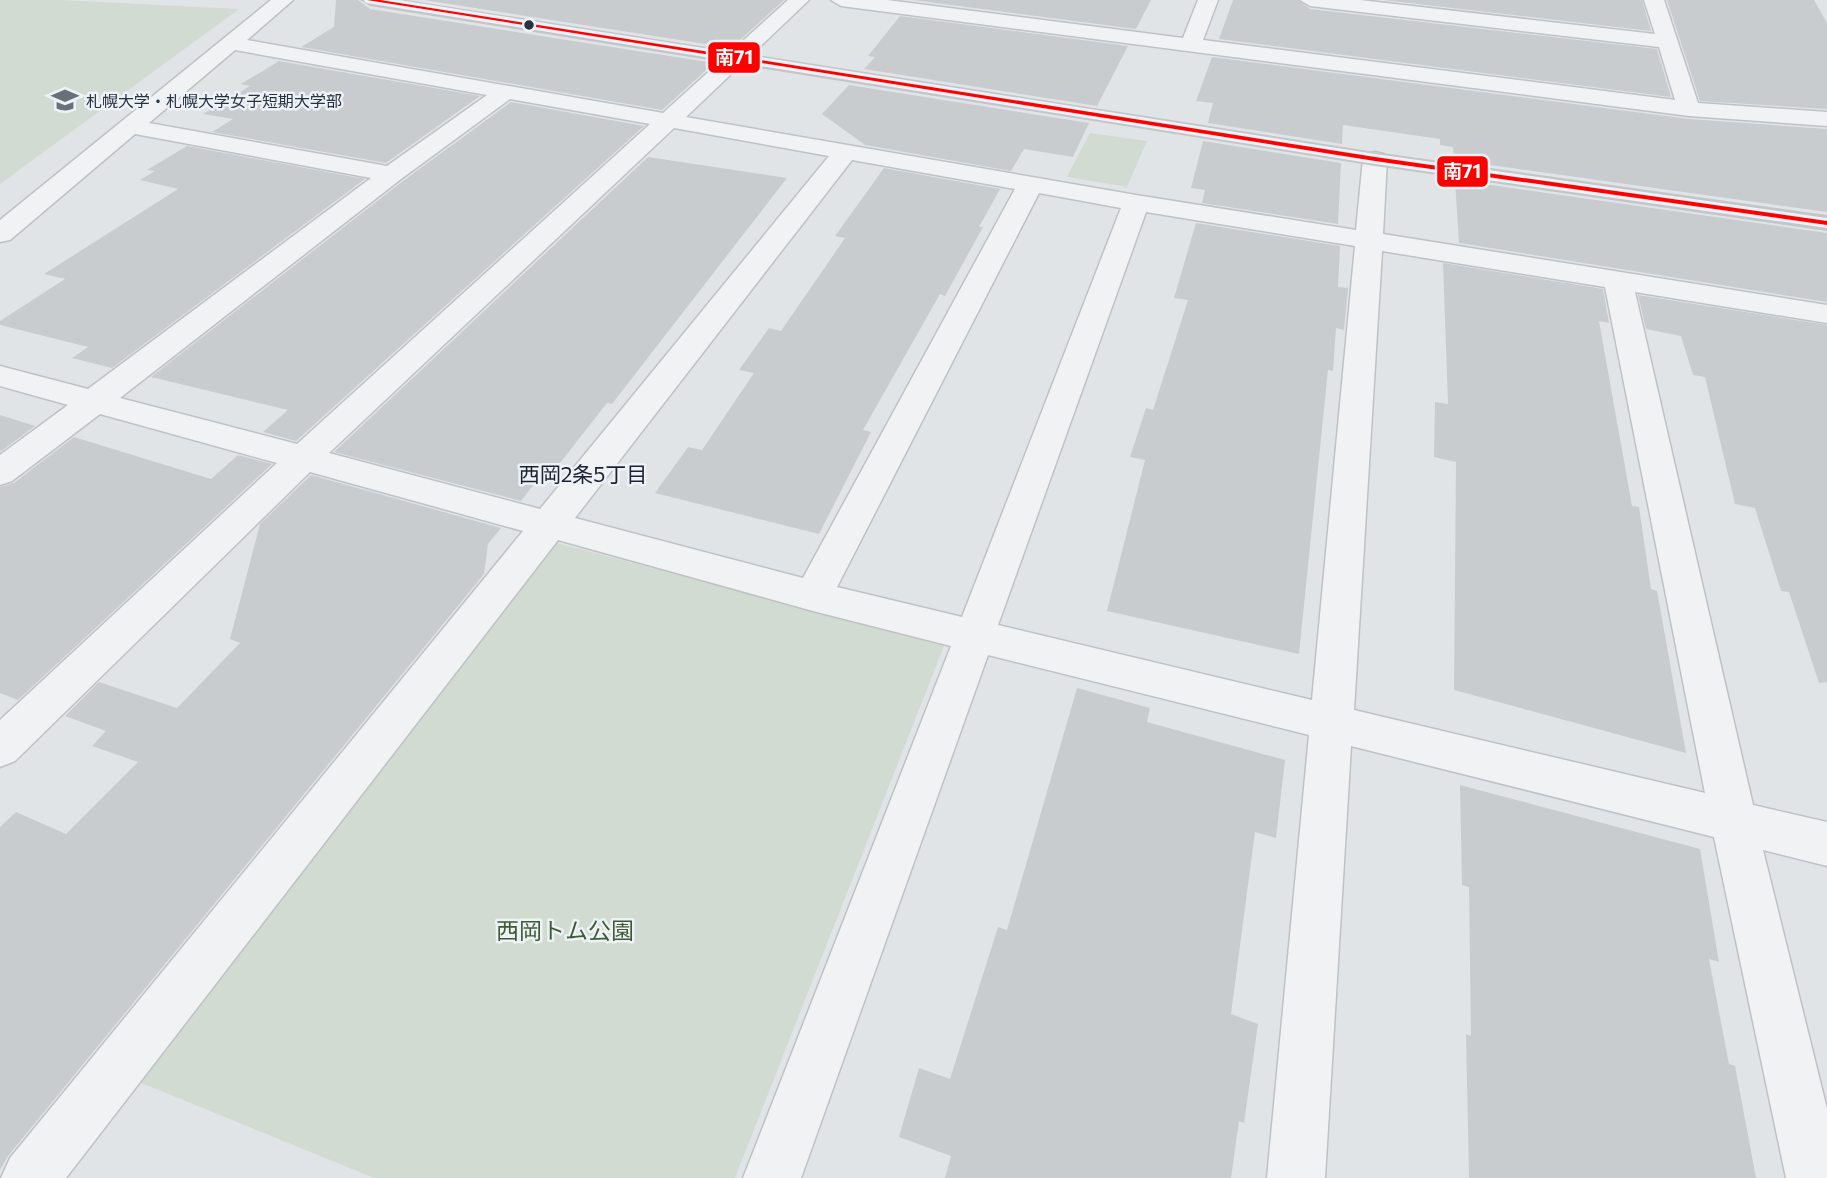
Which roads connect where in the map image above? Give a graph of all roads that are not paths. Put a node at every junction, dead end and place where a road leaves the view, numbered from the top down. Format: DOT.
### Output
graph roads {
  1 [pos="283,0"];
  2 [pos="370,0"];
  3 [pos="799,0"];
  4 [pos="841,0"];
  5 [pos="1208,0"];
  6 [pos="1310,0"];
  7 [pos="1654,0"];
  8 [pos="1666,42"];
  9 [pos="230,43"];
  10 [pos="1190,46"];
  11 [pos="736,59"];
  12 [pos="504,93"];
  13 [pos="1689,109"];
  14 [pos="1827,119"];
  15 [pos="670,120"];
  16 [pos="129,126"];
  17 [pos="847,150"];
  18 [pos="1375,159"];
  19 [pos="392,174"];
  20 [pos="1031,184"];
  21 [pos="1136,204"];
  22 [pos="1827,223"];
  23 [pos="0,234"];
  24 [pos="1370,241"];
  25 [pos="1618,282"];
  26 [pos="1827,314"];
  27 [pos="0,376"];
  28 [pos="95,401"];
  29 [pos="305,456"];
  30 [pos="0,473"];
  31 [pos="548,524"];
  32 [pos="813,596"];
  33 [pos="975,635"];
  34 [pos="1332,723"];
  35 [pos="0,748"];
  36 [pos="1733,820"];
  37 [pos="1827,844"];
  38 [pos="30,1178"];
  39 [pos="772,1178"];
  40 [pos="1296,1178"];
  41 [pos="1815,1178"];
  1 -- 9 [label="street"];
  2 -- 11 [label="street"];
  3 -- 11 [label="street"];
  4 -- 10 [label="street"];
  5 -- 10 [label="street"];
  6 -- 8 [label="street"];
  7 -- 8 [label="street"];
  8 -- 13 [label="street"];
  9 -- 12 [label="street"];
  9 -- 16 [label="street"];
  10 -- 13 [label="street"];
  11 -- 15 [label="street"];
  11 -- 18 [label="street"];
  12 -- 15 [label="street"];
  12 -- 19 [label="street"];
  13 -- 14 [label="street"];
  15 -- 17 [label="street"];
  15 -- 29 [label="street"];
  16 -- 19 [label="street"];
  16 -- 23 [label="street"];
  17 -- 20 [label="street"];
  17 -- 31 [label="street"];
  18 -- 22 [label="street"];
  18 -- 24 [label="street"];
  19 -- 28 [label="street"];
  20 -- 21 [label="street"];
  20 -- 32 [label="street"];
  21 -- 24 [label="street"];
  21 -- 33 [label="street"];
  24 -- 25 [label="street"];
  24 -- 34 [label="street"];
  25 -- 26 [label="street"];
  25 -- 36 [label="street"];
  27 -- 28 [label="street"];
  28 -- 29 [label="street"];
  28 -- 30 [label="street"];
  29 -- 31 [label="street"];
  29 -- 35 [label="street"];
  31 -- 32 [label="street"];
  31 -- 38 [label="street"];
  32 -- 33 [label="street"];
  33 -- 34 [label="street"];
  33 -- 39 [label="street"];
  34 -- 36 [label="street"];
  34 -- 40 [label="street"];
  36 -- 37 [label="street"];
  36 -- 41 [label="street"];
}
